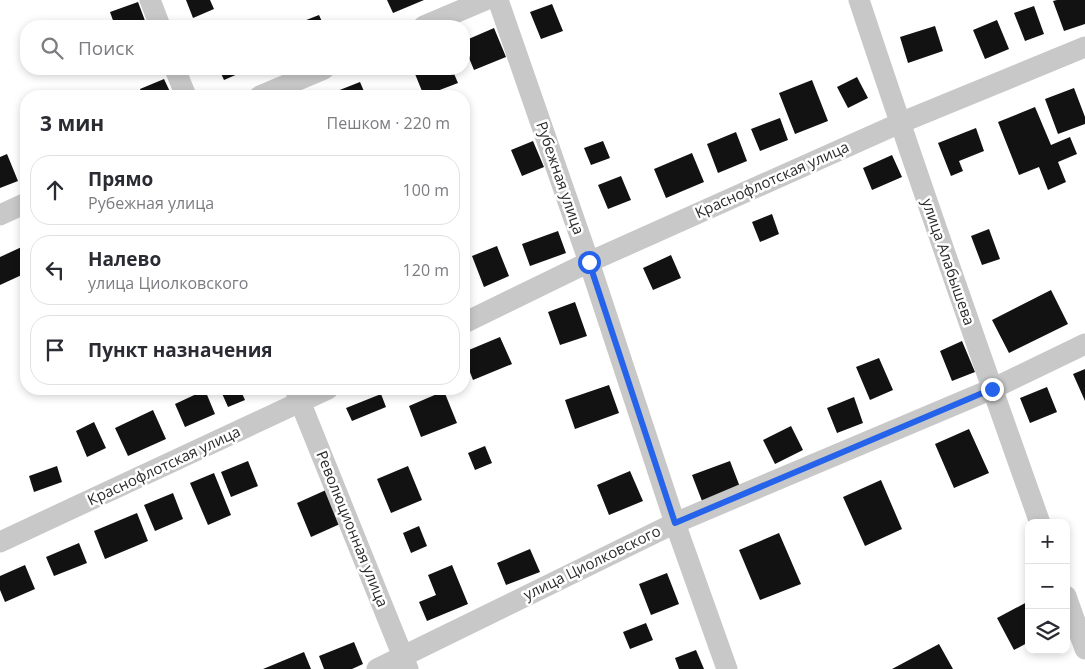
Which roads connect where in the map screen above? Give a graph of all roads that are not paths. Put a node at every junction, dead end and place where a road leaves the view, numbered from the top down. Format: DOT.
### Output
graph roads {
  1 [pos="150,0"];
  2 [pos="485,0"];
  3 [pos="498,0"];
  4 [pos="860,0"];
  5 [pos="158,20"];
  6 [pos="438,20"];
  7 [pos="1085,47"];
  8 [pos="177,75"];
  9 [pos="310,75"];
  10 [pos="184,90"];
  11 [pos="274,90"];
  12 [pos="900,123"];
  13 [pos="20,206"];
  14 [pos="0,215"];
  15 [pos="589,262"];
  16 [pos="470,320"];
  17 [pos="1085,344"];
  18 [pos="992,389"];
  19 [pos="298,396"];
  20 [pos="1039,519"];
  21 [pos="675,523"];
  22 [pos="0,542"];
  23 [pos="1070,606"];
  24 [pos="1083,638"];
  25 [pos="406,662"];
  26 [pos="377,669"];
  27 [pos="727,669"];
  1 -- 5 [label="street"];
  2 -- 6 [label="street"];
  3 -- 15 [label="street, Рубежная улица"];
  4 -- 12 [label="street, улица Алабышева"];
  7 -- 12 [label="street, Краснофлотская улица"];
  8 -- 10 [label="street"];
  9 -- 11 [label="street"];
  12 -- 15 [label="street, Краснофлотская улица"];
  12 -- 18 [label="street, улица Алабышева"];
  13 -- 14 [label="street"];
  15 -- 16 [label="street, Краснофлотская улица"];
  15 -- 21 [label="street, Рубежная улица"];
  17 -- 18 [label="street, улица Циолковского"];
  18 -- 20 [label="street, улица Алабышева"];
  18 -- 21 [label="street, улица Циолковского"];
  19 -- 22 [label="street, Краснофлотская улица"];
  19 -- 25 [label="street, Революционная улица"];
  21 -- 25 [label="street, улица Циолковского"];
  21 -- 27 [label="street, Рубежная улица"];
  23 -- 24 [label="street"];
  25 -- 26 [label="street, улица Циолковского"];
}
